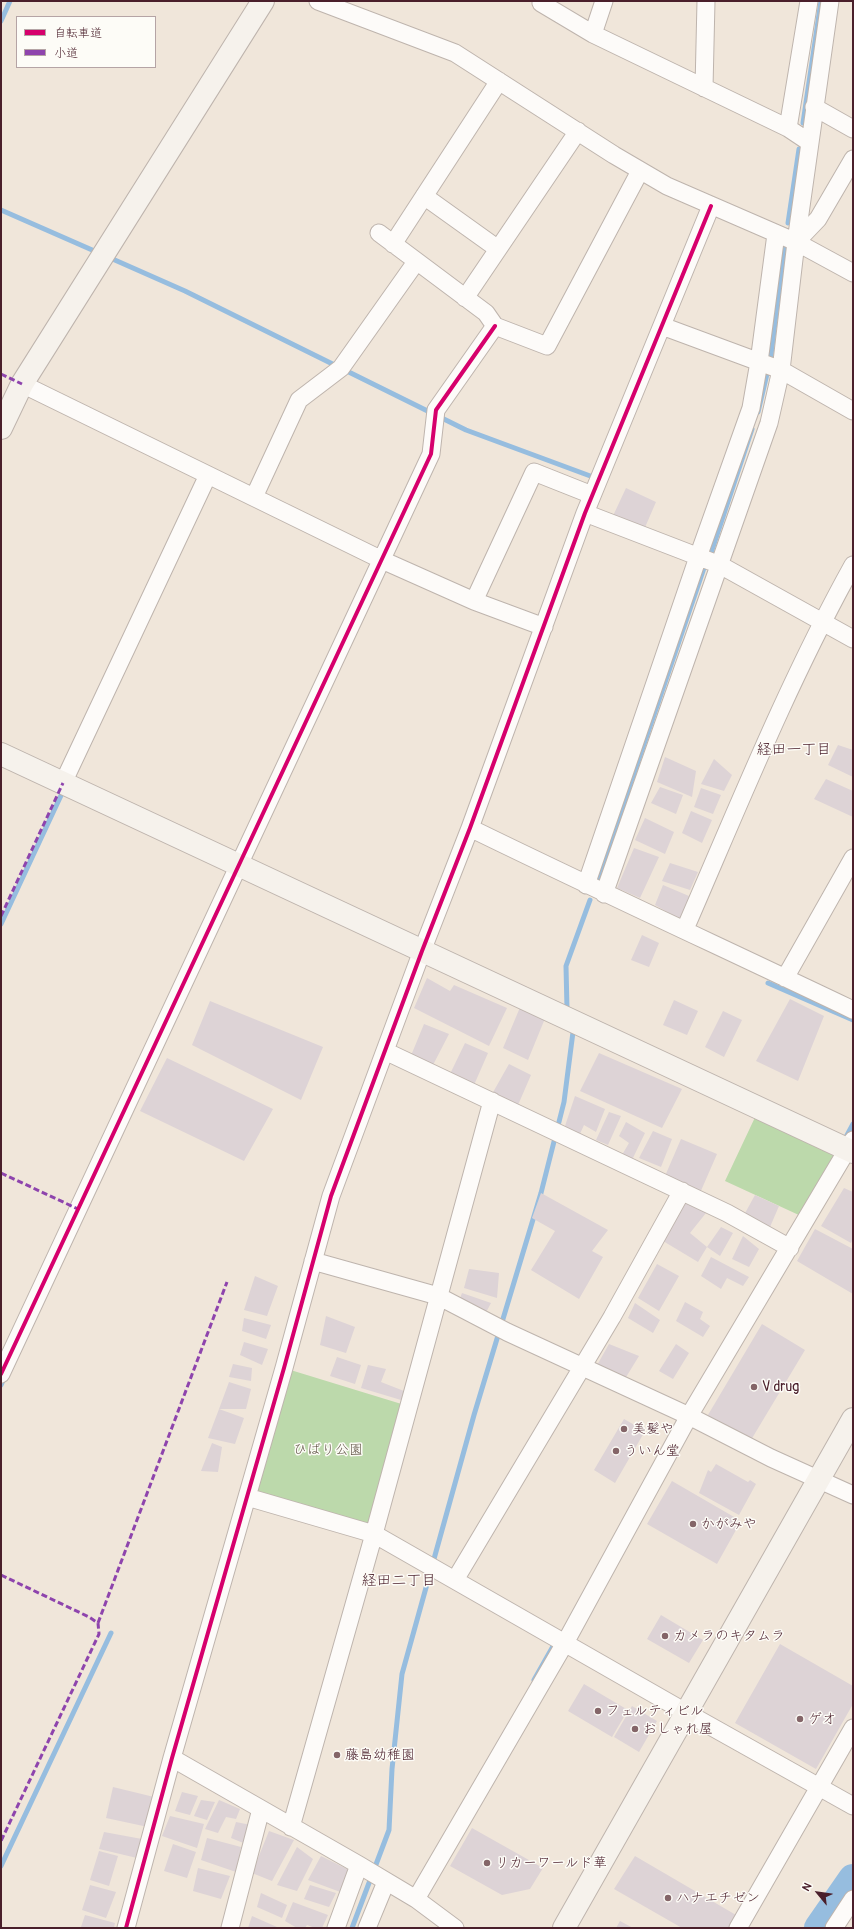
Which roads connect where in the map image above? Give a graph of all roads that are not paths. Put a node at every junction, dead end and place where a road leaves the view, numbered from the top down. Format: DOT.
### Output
graph roads {
  1 [pos="263,1"];
  2 [pos="318,1"];
  3 [pos="604,1"];
  4 [pos="706,1"];
  5 [pos="809,1"];
  6 [pos="830,1"];
  7 [pos="541,3"];
  8 [pos="593,34"];
  9 [pos="499,81"];
  10 [pos="704,88"];
  11 [pos="814,107"];
  12 [pos="788,128"];
  13 [pos="853,129"];
  14 [pos="578,132"];
  15 [pos="809,142"];
  16 [pos="853,159"];
  17 [pos="640,171"];
  18 [pos="424,196"];
  19 [pos="711,206"];
  20 [pos="379,233"];
  21 [pos="776,234"];
  22 [pos="796,242"];
  23 [pos="393,244"];
  24 [pos="498,249"];
  25 [pos="416,262"];
  26 [pos="853,273"];
  27 [pos="465,298"];
  28 [pos="495,326"];
  29 [pos="662,326"];
  30 [pos="759,362"];
  31 [pos="781,370"];
  32 [pos="22,384"];
  33 [pos="853,411"];
  34 [pos="1,428"];
  35 [pos="208,475"];
  36 [pos="592,495"];
  37 [pos="254,497"];
  38 [pos="585,513"];
  39 [pos="698,557"];
  40 [pos="382,560"];
  41 [pos="720,565"];
  42 [pos="853,565"];
  43 [pos="474,601"];
  44 [pos="822,621"];
  45 [pos="544,627"];
  46 [pos="853,639"];
  47 [pos="1,754"];
  48 [pos="63,783"];
  49 [pos="470,828"];
  50 [pos="853,858"];
  51 [pos="239,865"];
  52 [pos="586,885"];
  53 [pos="604,894"];
  54 [pos="685,929"];
  55 [pos="422,952"];
  56 [pos="785,978"];
  57 [pos="853,1010"];
  58 [pos="385,1051"];
  59 [pos="492,1101"];
  60 [pos="851,1147"];
  61 [pos="682,1191"];
  62 [pos="790,1248"];
  63 [pos="313,1261"];
  64 [pos="438,1296"];
  65 [pos="583,1367"];
  66 [pos="1,1374"];
  67 [pos="689,1416"];
  68 [pos="853,1419"];
  69 [pos="818,1479"];
  70 [pos="853,1495"];
  71 [pos="247,1497"];
  72 [pos="374,1534"];
  73 [pos="455,1580"];
  74 [pos="565,1643"];
  75 [pos="687,1713"];
  76 [pos="853,1728"];
  77 [pos="172,1758"];
  78 [pos="820,1787"];
  79 [pos="853,1806"];
  80 [pos="261,1809"];
  81 [pos="291,1827"];
  82 [pos="359,1865"];
  83 [pos="386,1882"];
  84 [pos="416,1899"];
  85 [pos="853,1899"];
  86 [pos="126,1928"];
  87 [pos="230,1928"];
  88 [pos="336,1928"];
  89 [pos="367,1928"];
  90 [pos="455,1928"];
  91 [pos="564,1928"];
  92 [pos="738,1928"];
  93 [pos="834,1928"];
  1 -- 32 [label="street"];
  2 -- 9 [label="street"];
  3 -- 8 [label="street"];
  4 -- 10 [label="street"];
  5 -- 12 [label="street"];
  6 -- 11 [label="street"];
  7 -- 8 [label="street"];
  8 -- 10 [label="street"];
  9 -- 14 [label="street"];
  9 -- 18 [label="street"];
  10 -- 12 [label="street"];
  11 -- 13 [label="street"];
  11 -- 15 [label="street"];
  12 -- 15 [label="street"];
  14 -- 17 [label="street"];
  14 -- 24 [label="street"];
  15 -- 22 [label="street"];
  16 -- 22 [label="street"];
  17 -- 19 [label="street"];
  17 -- 28 [label="street"];
  18 -- 23 [label="street"];
  18 -- 24 [label="street"];
  19 -- 21 [label="street"];
  19 -- 29 [label="street"];
  20 -- 23 [label="street"];
  21 -- 22 [label="street"];
  21 -- 30 [label="street"];
  22 -- 26 [label="street"];
  22 -- 31 [label="street"];
  23 -- 25 [label="street"];
  24 -- 27 [label="street"];
  25 -- 27 [label="street"];
  25 -- 37 [label="street"];
  27 -- 28 [label="street"];
  28 -- 40 [label="street"];
  29 -- 30 [label="street"];
  29 -- 36 [label="street"];
  30 -- 31 [label="street"];
  30 -- 39 [label="street"];
  31 -- 33 [label="street"];
  31 -- 41 [label="street"];
  32 -- 34 [label="street"];
  32 -- 35 [label="street"];
  35 -- 37 [label="street"];
  35 -- 48 [label="street"];
  36 -- 38 [label="street"];
  36 -- 43 [label="street"];
  37 -- 40 [label="street"];
  38 -- 39 [label="street"];
  38 -- 45 [label="street"];
  39 -- 41 [label="street"];
  39 -- 52 [label="street"];
  40 -- 43 [label="street"];
  40 -- 51 [label="street"];
  41 -- 44 [label="street"];
  41 -- 53 [label="street"];
  42 -- 44 [label="street"];
  43 -- 45 [label="street"];
  44 -- 46 [label="street"];
  44 -- 54 [label="street"];
  45 -- 49 [label="street"];
  47 -- 48 [label="street"];
  48 -- 51 [label="street"];
  49 -- 52 [label="street"];
  49 -- 55 [label="street"];
  50 -- 56 [label="street"];
  51 -- 55 [label="street"];
  51 -- 66 [label="street"];
  52 -- 53 [label="street"];
  53 -- 54 [label="street"];
  54 -- 56 [label="street"];
  55 -- 58 [label="street"];
  55 -- 60 [label="street"];
  56 -- 57 [label="street"];
  58 -- 59 [label="street"];
  58 -- 63 [label="street"];
  59 -- 61 [label="street"];
  59 -- 64 [label="street"];
  60 -- 62 [label="street"];
  61 -- 62 [label="street"];
  61 -- 65 [label="street"];
  62 -- 67 [label="street"];
  63 -- 64 [label="street"];
  63 -- 71 [label="street"];
  64 -- 65 [label="street"];
  64 -- 72 [label="street"];
  65 -- 67 [label="street"];
  65 -- 73 [label="street"];
  67 -- 69 [label="street"];
  67 -- 74 [label="street"];
  68 -- 69 [label="street"];
  69 -- 70 [label="street"];
  69 -- 75 [label="street"];
  71 -- 72 [label="street"];
  71 -- 77 [label="street"];
  72 -- 73 [label="street"];
  72 -- 81 [label="street"];
  73 -- 74 [label="street"];
  74 -- 75 [label="street"];
  74 -- 84 [label="street"];
  75 -- 78 [label="street"];
  75 -- 91 [label="street"];
  76 -- 78 [label="street"];
  77 -- 80 [label="street"];
  77 -- 86 [label="street"];
  78 -- 79 [label="street"];
  78 -- 92 [label="street"];
  80 -- 81 [label="street"];
  80 -- 87 [label="street"];
  81 -- 82 [label="street"];
  82 -- 83 [label="street"];
  82 -- 88 [label="street"];
  83 -- 84 [label="street"];
  83 -- 89 [label="street"];
  84 -- 90 [label="street"];
  85 -- 93 [label="street"];
}
